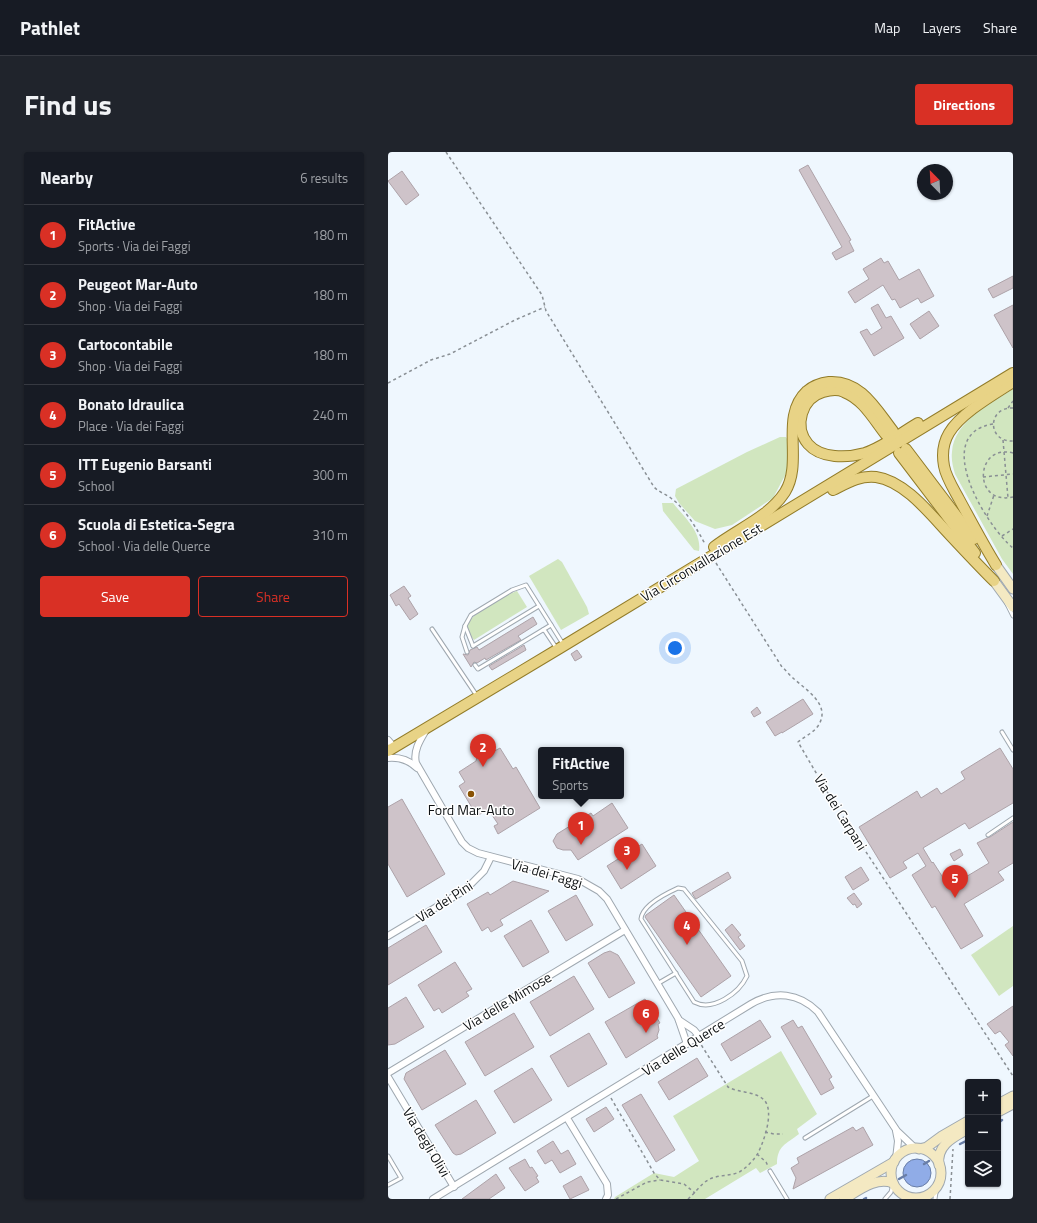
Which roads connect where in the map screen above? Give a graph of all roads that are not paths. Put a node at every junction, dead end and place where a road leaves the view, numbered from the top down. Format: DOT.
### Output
graph roads {
  1 [pos="1013,373"];
  2 [pos="1013,382"];
  3 [pos="984,390"];
  4 [pos="730,544"];
  5 [pos="710,554"];
  6 [pos="996,565"];
  7 [pos="994,581"];
  8 [pos="1013,589"];
  9 [pos="1002,591"];
  10 [pos="539,606"];
  11 [pos="1013,607"];
  12 [pos="1013,616"];
  13 [pos="551,625"];
  14 [pos="465,626"];
  15 [pos="432,628"];
  16 [pos="543,630"];
  17 [pos="561,648"];
  18 [pos="467,652"];
  19 [pos="482,661"];
  20 [pos="475,664"];
  21 [pos="484,665"];
  22 [pos="478,697"];
  23 [pos="429,725"];
  24 [pos="1002,732"];
  25 [pos="390,746"];
  26 [pos="1013,750"];
  27 [pos="388,758"];
  28 [pos="418,768"];
  29 [pos="1013,818"];
  30 [pos="988,835"];
  31 [pos="491,857"];
  32 [pos="625,930"];
  33 [pos="388,936"];
  34 [pos="676,973"];
  35 [pos="657,984"];
  36 [pos="676,1015"];
  37 [pos="700,1040"];
  38 [pos="687,1044"];
  39 [pos="388,1073"];
  40 [pos="388,1077"];
  41 [pos="1013,1092"];
  42 [pos="873,1096"];
  43 [pos="1013,1096"];
  44 [pos="1001,1098"];
  45 [pos="1013,1104"];
  46 [pos="1001,1107"];
  47 [pos="1001,1108"];
  48 [pos="1013,1108"];
  49 [pos="1001,1109"];
  50 [pos="567,1118"];
  51 [pos="965,1123"];
  52 [pos="895,1128"];
  53 [pos="965,1131"];
  54 [pos="805,1138"];
  55 [pos="917,1149"];
  56 [pos="388,1156"];
  57 [pos="895,1160"];
  58 [pos="939,1165"];
  59 [pos="770,1171"];
  60 [pos="893,1184"];
  61 [pos="388,1185"];
  62 [pos="454,1186"];
  63 [pos="937,1186"];
  64 [pos="433,1199"];
  65 [pos="606,1199"];
  66 [pos="787,1199"];
  67 [pos="830,1199"];
  68 [pos="844,1199"];
  69 [pos="886,1199"];
  70 [pos="913,1199"];
  71 [pos="935,1199"];
  1 -- 3 [label="main road, Via Circonvallazione Est"];
  2 -- 6 [label="main road"];
  3 -- 4 [label="main road, Via Circonvallazione Est"];
  3 -- 5 [label="main road"];
  4 -- 5 [label="main road, Via Circonvallazione Est"];
  4 -- 7 [label="main road"];
  5 -- 17 [label="main road, Via Circonvallazione Est"];
  6 -- 7 [label="main road"];
  6 -- 8 [label="street"];
  7 -- 9 [label="street"];
  9 -- 11 [label="street"];
  9 -- 12 [label="lane"];
  10 -- 13 [label="lane"];
  10 -- 14 [label="lane"];
  10 -- 14 [label="lane"];
  13 -- 16 [label="lane"];
  13 -- 17 [label="lane"];
  14 -- 18 [label="lane"];
  15 -- 22 [label="lane"];
  16 -- 17 [label="lane"];
  16 -- 21 [label="lane"];
  17 -- 22 [label="main road, Via Circonvallazione Est"];
  19 -- 21 [label="lane"];
  20 -- 21 [label="lane"];
  22 -- 23 [label="main road, Via Circonvallazione Est"];
  23 -- 25 [label="main road, Via Circonvallazione Est"];
  23 -- 28 [label="street, Via dei Faggi"];
  24 -- 26 [label="lane"];
  27 -- 28 [label="street"];
  28 -- 31 [label="street, Via dei Faggi"];
  29 -- 30 [label="lane"];
  31 -- 32 [label="street, Via dei Faggi"];
  31 -- 33 [label="street, Via dei Pini"];
  32 -- 35 [label="street, Via dei Faggi"];
  32 -- 39 [label="street, Via delle Mimose"];
  34 -- 34 [label="lane"];
  34 -- 35 [label="lane"];
  35 -- 36 [label="street, Via dei Faggi"];
  36 -- 37 [label="street, Via dei Faggi"];
  36 -- 38 [label="street, Via dei Faggi"];
  37 -- 38 [label="street, Via delle Querce"];
  37 -- 42 [label="street, Via delle Querce"];
  38 -- 50 [label="street, Via delle Querce"];
  40 -- 62 [label="street, Via degli Olivi"];
  41 -- 44 [label="lane"];
  42 -- 52 [label="street, Via delle Querce"];
  42 -- 54 [label="lane"];
  43 -- 46 [label="street"];
  45 -- 47 [label="street"];
  48 -- 49 [label="lane"];
  50 -- 62 [label="street, Via delle Querce"];
  50 -- 65 [label="street"];
  51 -- 55 [label="street"];
  52 -- 55 [label="street, Via delle Querce"];
  52 -- 57 [label="street, Via delle Querce"];
  53 -- 58 [label="street"];
  55 -- 57 [label="street"];
  55 -- 58 [label="street"];
  56 -- 61 [label="lane"];
  57 -- 60 [label="street"];
  57 -- 67 [label="street"];
  58 -- 63 [label="street"];
  59 -- 66 [label="lane"];
  60 -- 68 [label="street"];
  60 -- 69 [label="lane"];
  60 -- 70 [label="street"];
  62 -- 64 [label="street, Via delle Querce"];
  63 -- 70 [label="street"];
  63 -- 71 [label="lane"];
}
